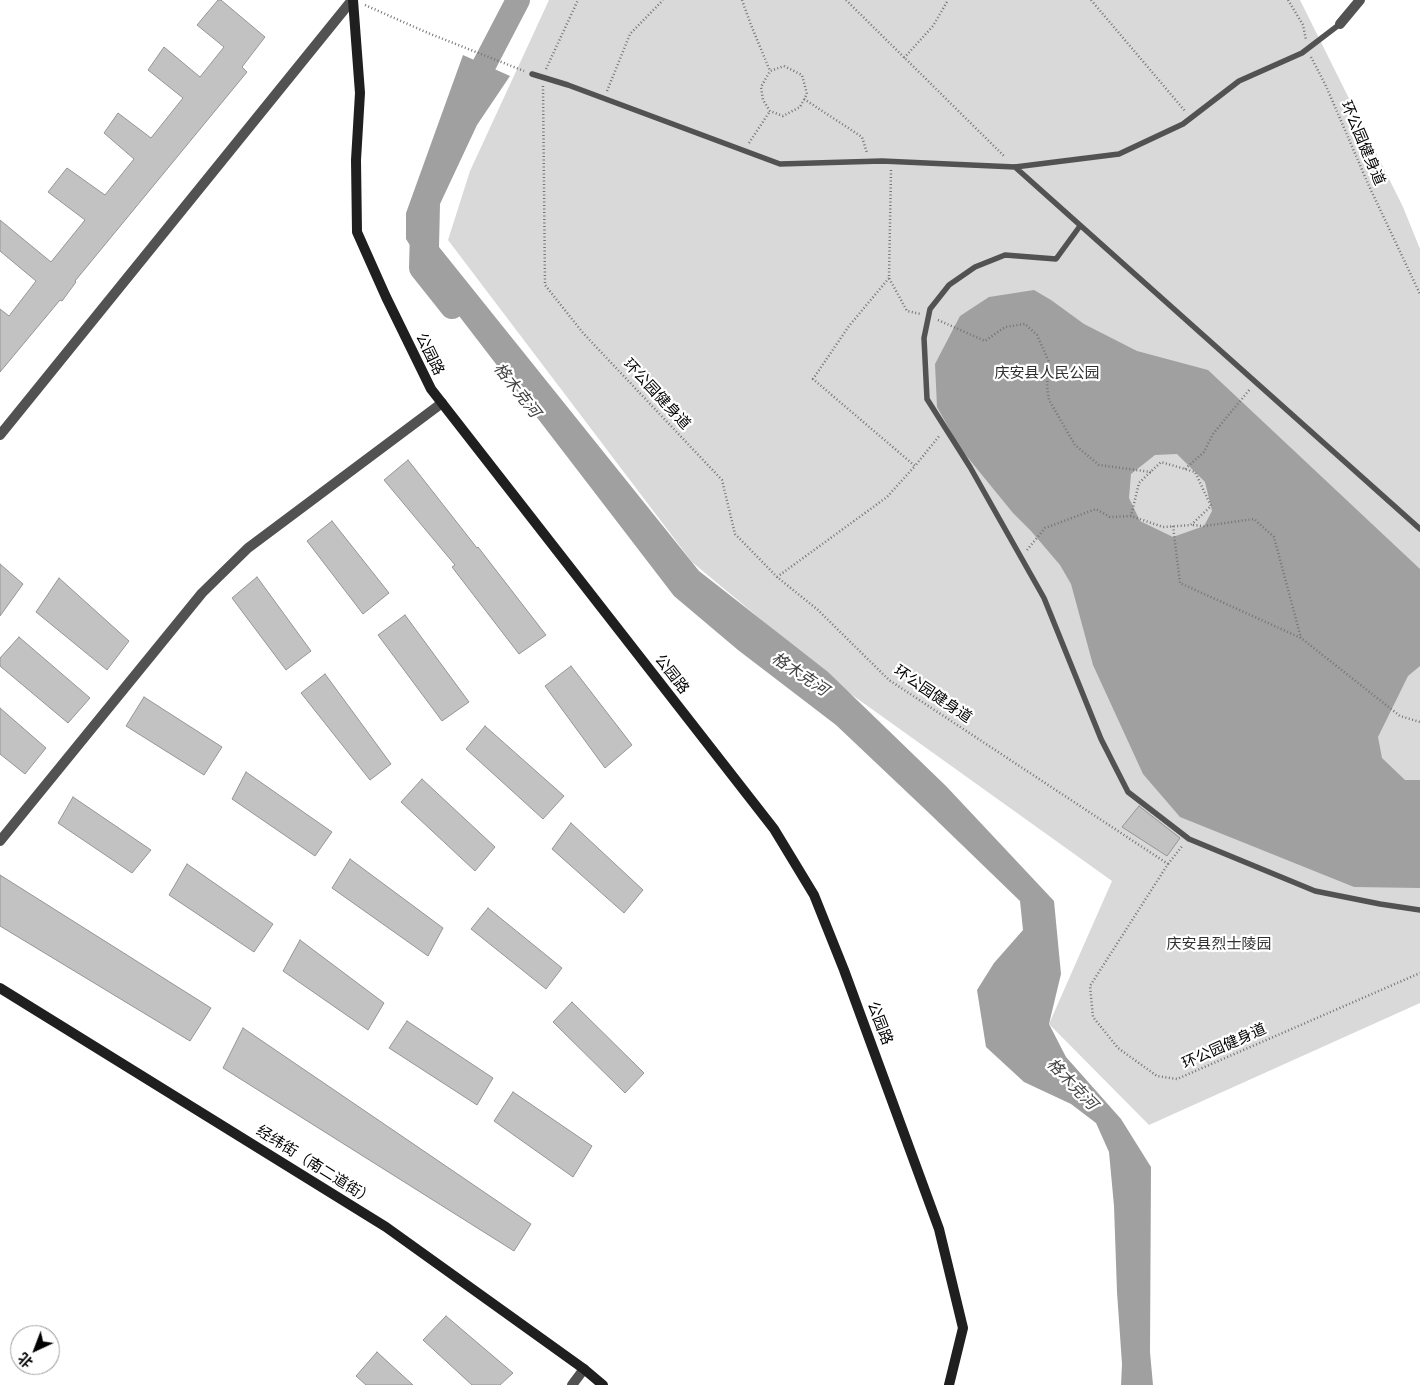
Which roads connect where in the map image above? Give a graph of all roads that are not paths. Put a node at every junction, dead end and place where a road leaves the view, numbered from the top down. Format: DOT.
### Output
graph roads {
  1 [pos="352,0"];
  2 [pos="1360,0"];
  3 [pos="1340,24"];
  4 [pos="532,74"];
  5 [pos="1015,167"];
  6 [pos="1080,226"];
  7 [pos="442,403"];
  8 [pos="0,435"];
  9 [pos="1420,528"];
  10 [pos="0,841"];
  11 [pos="1420,910"];
  12 [pos="0,988"];
  13 [pos="584,1369"];
  14 [pos="572,1385"];
  15 [pos="603,1385"];
  16 [pos="949,1385"];
  1 -- 7 [label="street, 公园路"];
  1 -- 8 [label="street"];
  2 -- 3 [label="street"];
  3 -- 5 [label="lane"];
  4 -- 5 [label="lane"];
  5 -- 6 [label="lane"];
  6 -- 9 [label="lane"];
  6 -- 11 [label="lane"];
  7 -- 10 [label="street"];
  7 -- 16 [label="street, 公园路"];
  12 -- 13 [label="street, 经纬街（南二道街）"];
  13 -- 14 [label="street"];
  13 -- 15 [label="street, 经纬街（南二道街）"];
}
